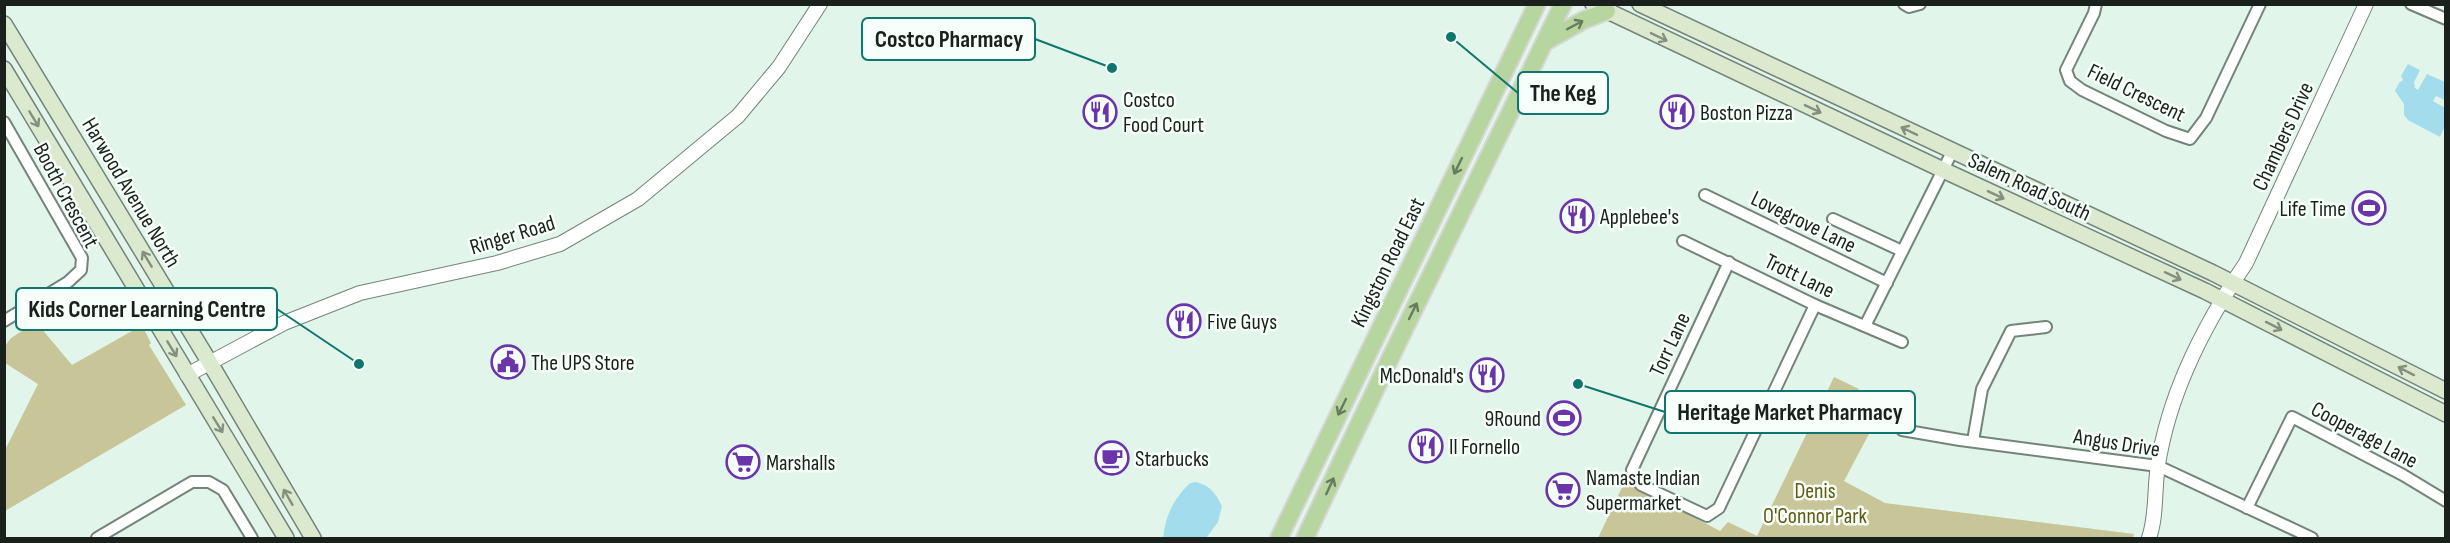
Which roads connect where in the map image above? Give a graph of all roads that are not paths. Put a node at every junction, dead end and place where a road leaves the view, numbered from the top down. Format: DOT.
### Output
graph roads {
  1 [pos="820,4"];
  2 [pos="1523,4"];
  3 [pos="1537,4"];
  4 [pos="1563,4"];
  5 [pos="1640,4"];
  6 [pos="1904,4"];
  7 [pos="1920,4"];
  8 [pos="2096,4"];
  9 [pos="2260,4"];
  10 [pos="2366,4"];
  11 [pos="2411,4"];
  12 [pos="1600,8"];
  13 [pos="2445,20"];
  14 [pos="4,24"];
  15 [pos="1527,25"];
  16 [pos="1545,42"];
  17 [pos="4,69"];
  18 [pos="4,122"];
  19 [pos="1952,152"];
  20 [pos="1943,170"];
  21 [pos="1705,195"];
  22 [pos="1833,219"];
  23 [pos="1683,241"];
  24 [pos="1902,251"];
  25 [pos="1729,262"];
  26 [pos="1887,283"];
  27 [pos="2233,283"];
  28 [pos="2222,300"];
  29 [pos="1815,305"];
  30 [pos="4,321"];
  31 [pos="1865,326"];
  32 [pos="2046,327"];
  33 [pos="1902,342"];
  34 [pos="210,363"];
  35 [pos="187,375"];
  36 [pos="2445,391"];
  37 [pos="2445,414"];
  38 [pos="1902,430"];
  39 [pos="1973,441"];
  40 [pos="2158,466"];
  41 [pos="2445,501"];
  42 [pos="2247,508"];
  43 [pos="97,538"];
  44 [pos="252,538"];
  45 [pos="286,538"];
  46 [pos="313,538"];
  47 [pos="1279,538"];
  48 [pos="1305,538"];
  49 [pos="2149,538"];
  50 [pos="2312,538"];
  1 -- 34 [label="street, Ringer Road"];
  2 -- 15 [label="main road"];
  3 -- 15 [label="main road, Kingston Road East"];
  4 -- 16 [label="main road, Kingston Road East"];
  19 -- 5 [label="main road, Salem Road South, one-way"];
  6 -- 7 [label="street"];
  8 -- 9 [label="street, Field Crescent"];
  10 -- 27 [label="street, Chambers Drive"];
  11 -- 13 [label="street"];
  16 -- 12 [label="main road, one-way"];
  12 -- 20 [label="main road, Salem Road South, one-way"];
  34 -- 14 [label="main road, Harwood Avenue North, one-way"];
  15 -- 47 [label="main road, Kingston Road East, one-way"];
  48 -- 16 [label="main road, Kingston Road East, one-way"];
  17 -- 35 [label="main road, Harwood Avenue North, one-way"];
  18 -- 30 [label="street, Booth Crescent"];
  19 -- 20 [label="street"];
  19 -- 27 [label="main road, Salem Road South"];
  20 -- 24 [label="street"];
  20 -- 28 [label="main road, Salem Road South, one-way"];
  21 -- 26 [label="street, Lovegrove Lane"];
  22 -- 24 [label="street"];
  23 -- 25 [label="street, Trott Lane"];
  24 -- 26 [label="street"];
  25 -- 29 [label="street, Trott Lane"];
  25 -- 29 [label="street, Torr Lane"];
  26 -- 31 [label="street"];
  27 -- 28 [label="street, Chambers Drive"];
  36 -- 27 [label="main road, Salem Road South, one-way"];
  28 -- 37 [label="main road, Salem Road South, one-way"];
  28 -- 40 [label="street, Chambers Drive"];
  29 -- 31 [label="street, Trott Lane"];
  31 -- 33 [label="street, Trott Lane"];
  32 -- 39 [label="street"];
  34 -- 35 [label="street, Ringer Road"];
  46 -- 34 [label="main road, Harwood Avenue North, one-way"];
  35 -- 45 [label="main road, Harwood Avenue North, one-way"];
  38 -- 39 [label="street, Angus Drive"];
  39 -- 40 [label="street, Angus Drive"];
  40 -- 42 [label="street, Angus Drive"];
  40 -- 49 [label="street, Chambers Drive"];
  41 -- 42 [label="street, Cooperage Lane"];
  42 -- 50 [label="street, Angus Drive"];
  43 -- 44 [label="street"];
}
